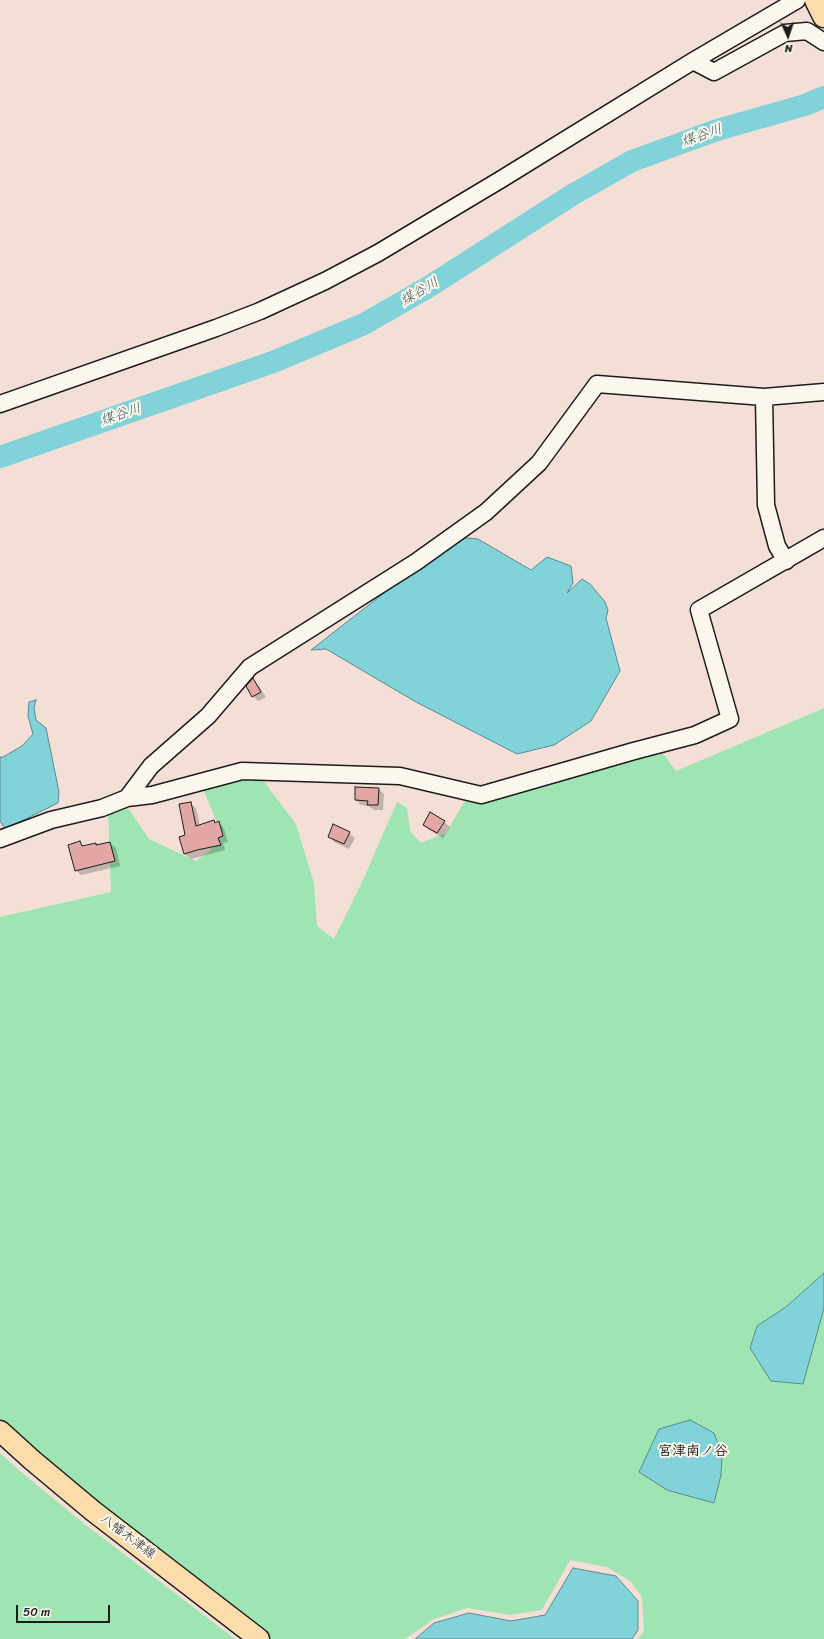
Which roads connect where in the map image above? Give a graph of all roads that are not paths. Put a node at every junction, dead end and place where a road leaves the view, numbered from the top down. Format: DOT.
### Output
graph roads {
  1 [pos="797,0"];
  2 [pos="816,0"];
  3 [pos="824,16"];
  4 [pos="824,42"];
  5 [pos="693,61"];
  6 [pos="824,392"];
  7 [pos="764,397"];
  8 [pos="0,404"];
  9 [pos="824,538"];
  10 [pos="786,561"];
  11 [pos="126,798"];
  12 [pos="0,839"];
  13 [pos="0,1430"];
  14 [pos="259,1639"];
  1 -- 5 [label="street"];
  2 -- 3 [label="highway"];
  4 -- 5 [label="street"];
  5 -- 8 [label="street"];
  6 -- 7 [label="street"];
  7 -- 10 [label="street"];
  7 -- 11 [label="street"];
  9 -- 10 [label="street"];
  10 -- 11 [label="street"];
  11 -- 12 [label="street"];
  13 -- 14 [label="main road, 八幡木津線"];
}
